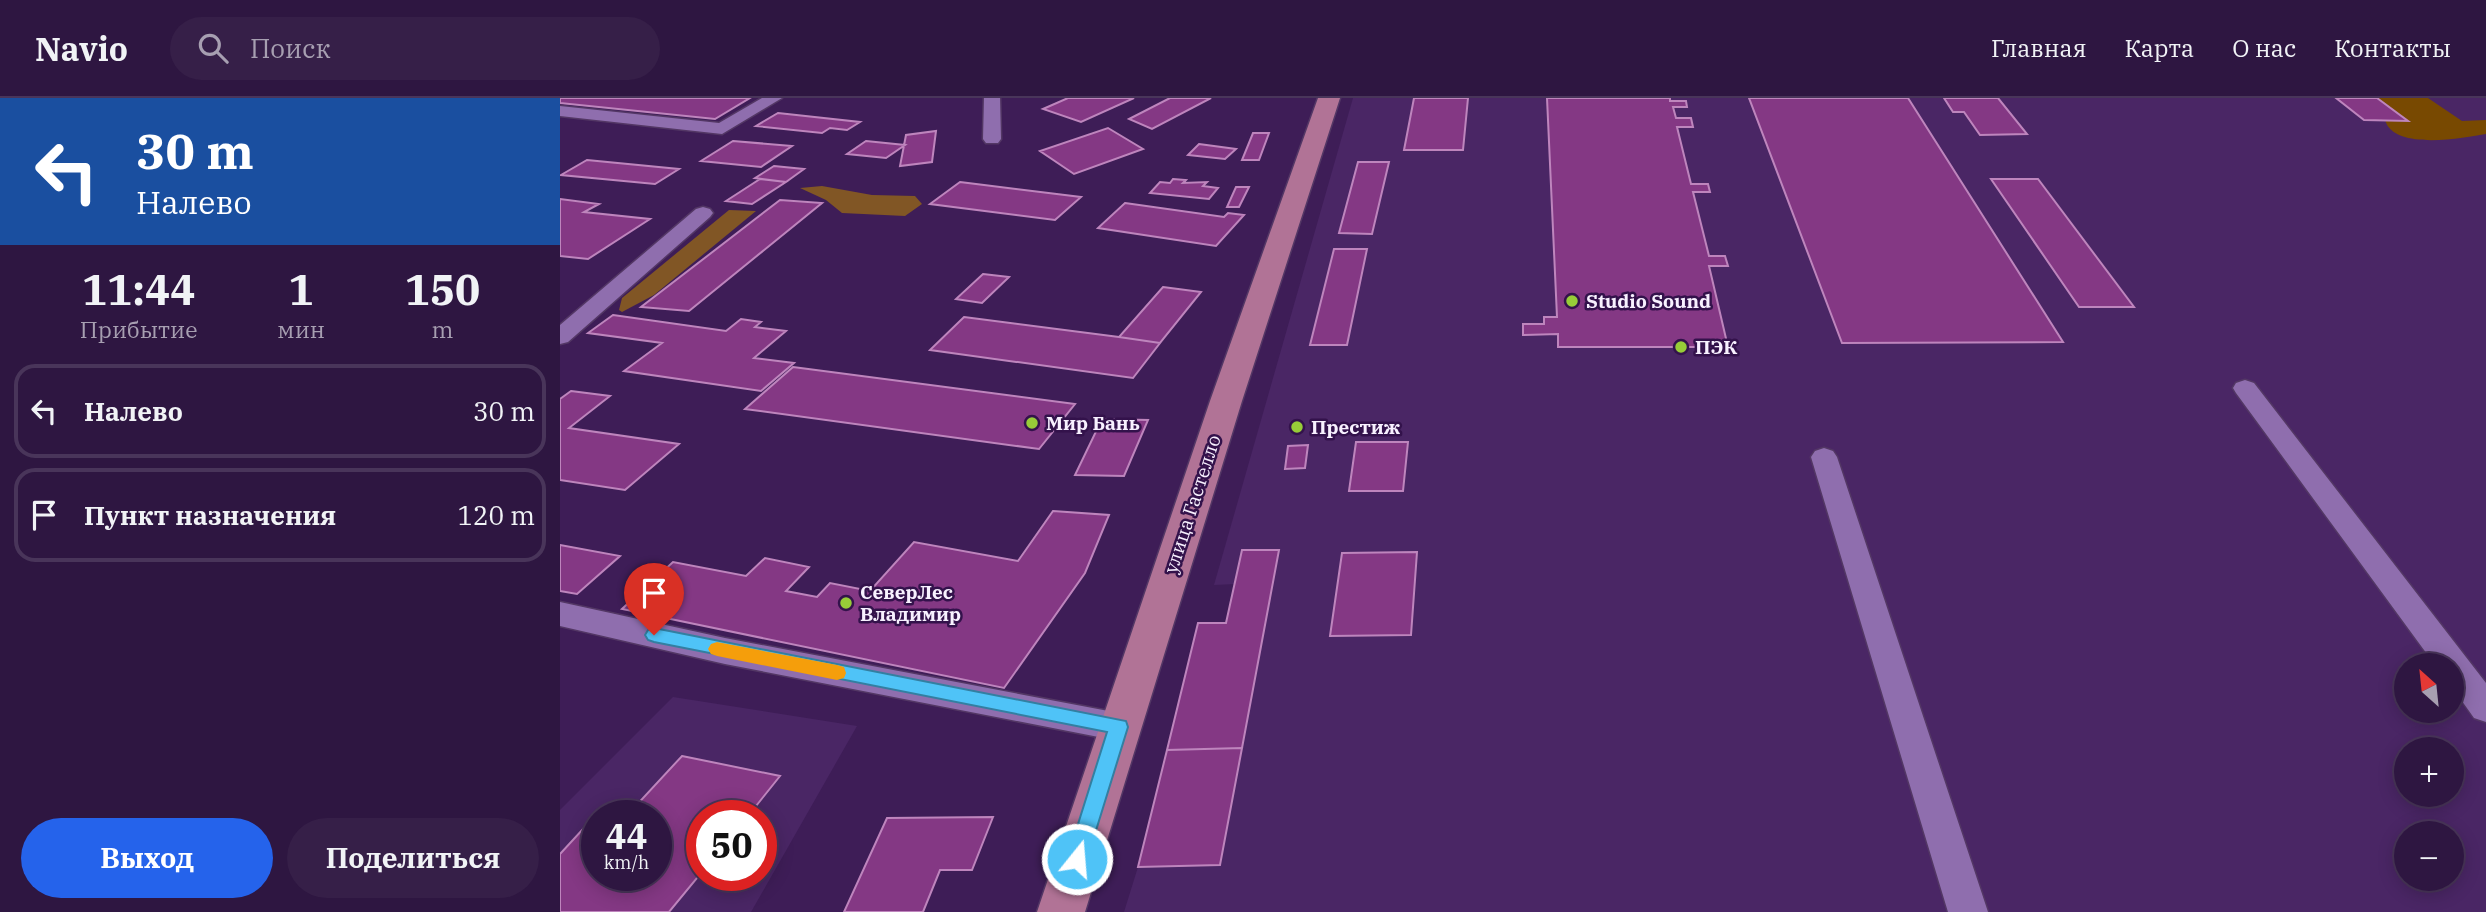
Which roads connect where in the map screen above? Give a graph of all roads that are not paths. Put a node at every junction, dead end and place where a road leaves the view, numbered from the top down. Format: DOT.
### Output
graph roads {
  1 [pos="774,98"];
  2 [pos="992,98"];
  3 [pos="1329,98"];
  4 [pos="560,111"];
  5 [pos="992,139"];
  6 [pos="703,212"];
  7 [pos="560,337"];
  8 [pos="2245,388"];
  9 [pos="1824,457"];
  10 [pos="560,614"];
  11 [pos="2486,708"];
  12 [pos="1119,727"];
  13 [pos="1061,912"];
  14 [pos="1968,912"];
  1 -- 4 [label="lane"];
  2 -- 5 [label="lane"];
  3 -- 12 [label="main road, улица Гастелло"];
  6 -- 7 [label="lane"];
  8 -- 11 [label="lane"];
  9 -- 14 [label="lane"];
  10 -- 12 [label="lane"];
  12 -- 13 [label="main road, улица Гастелло"];
}
